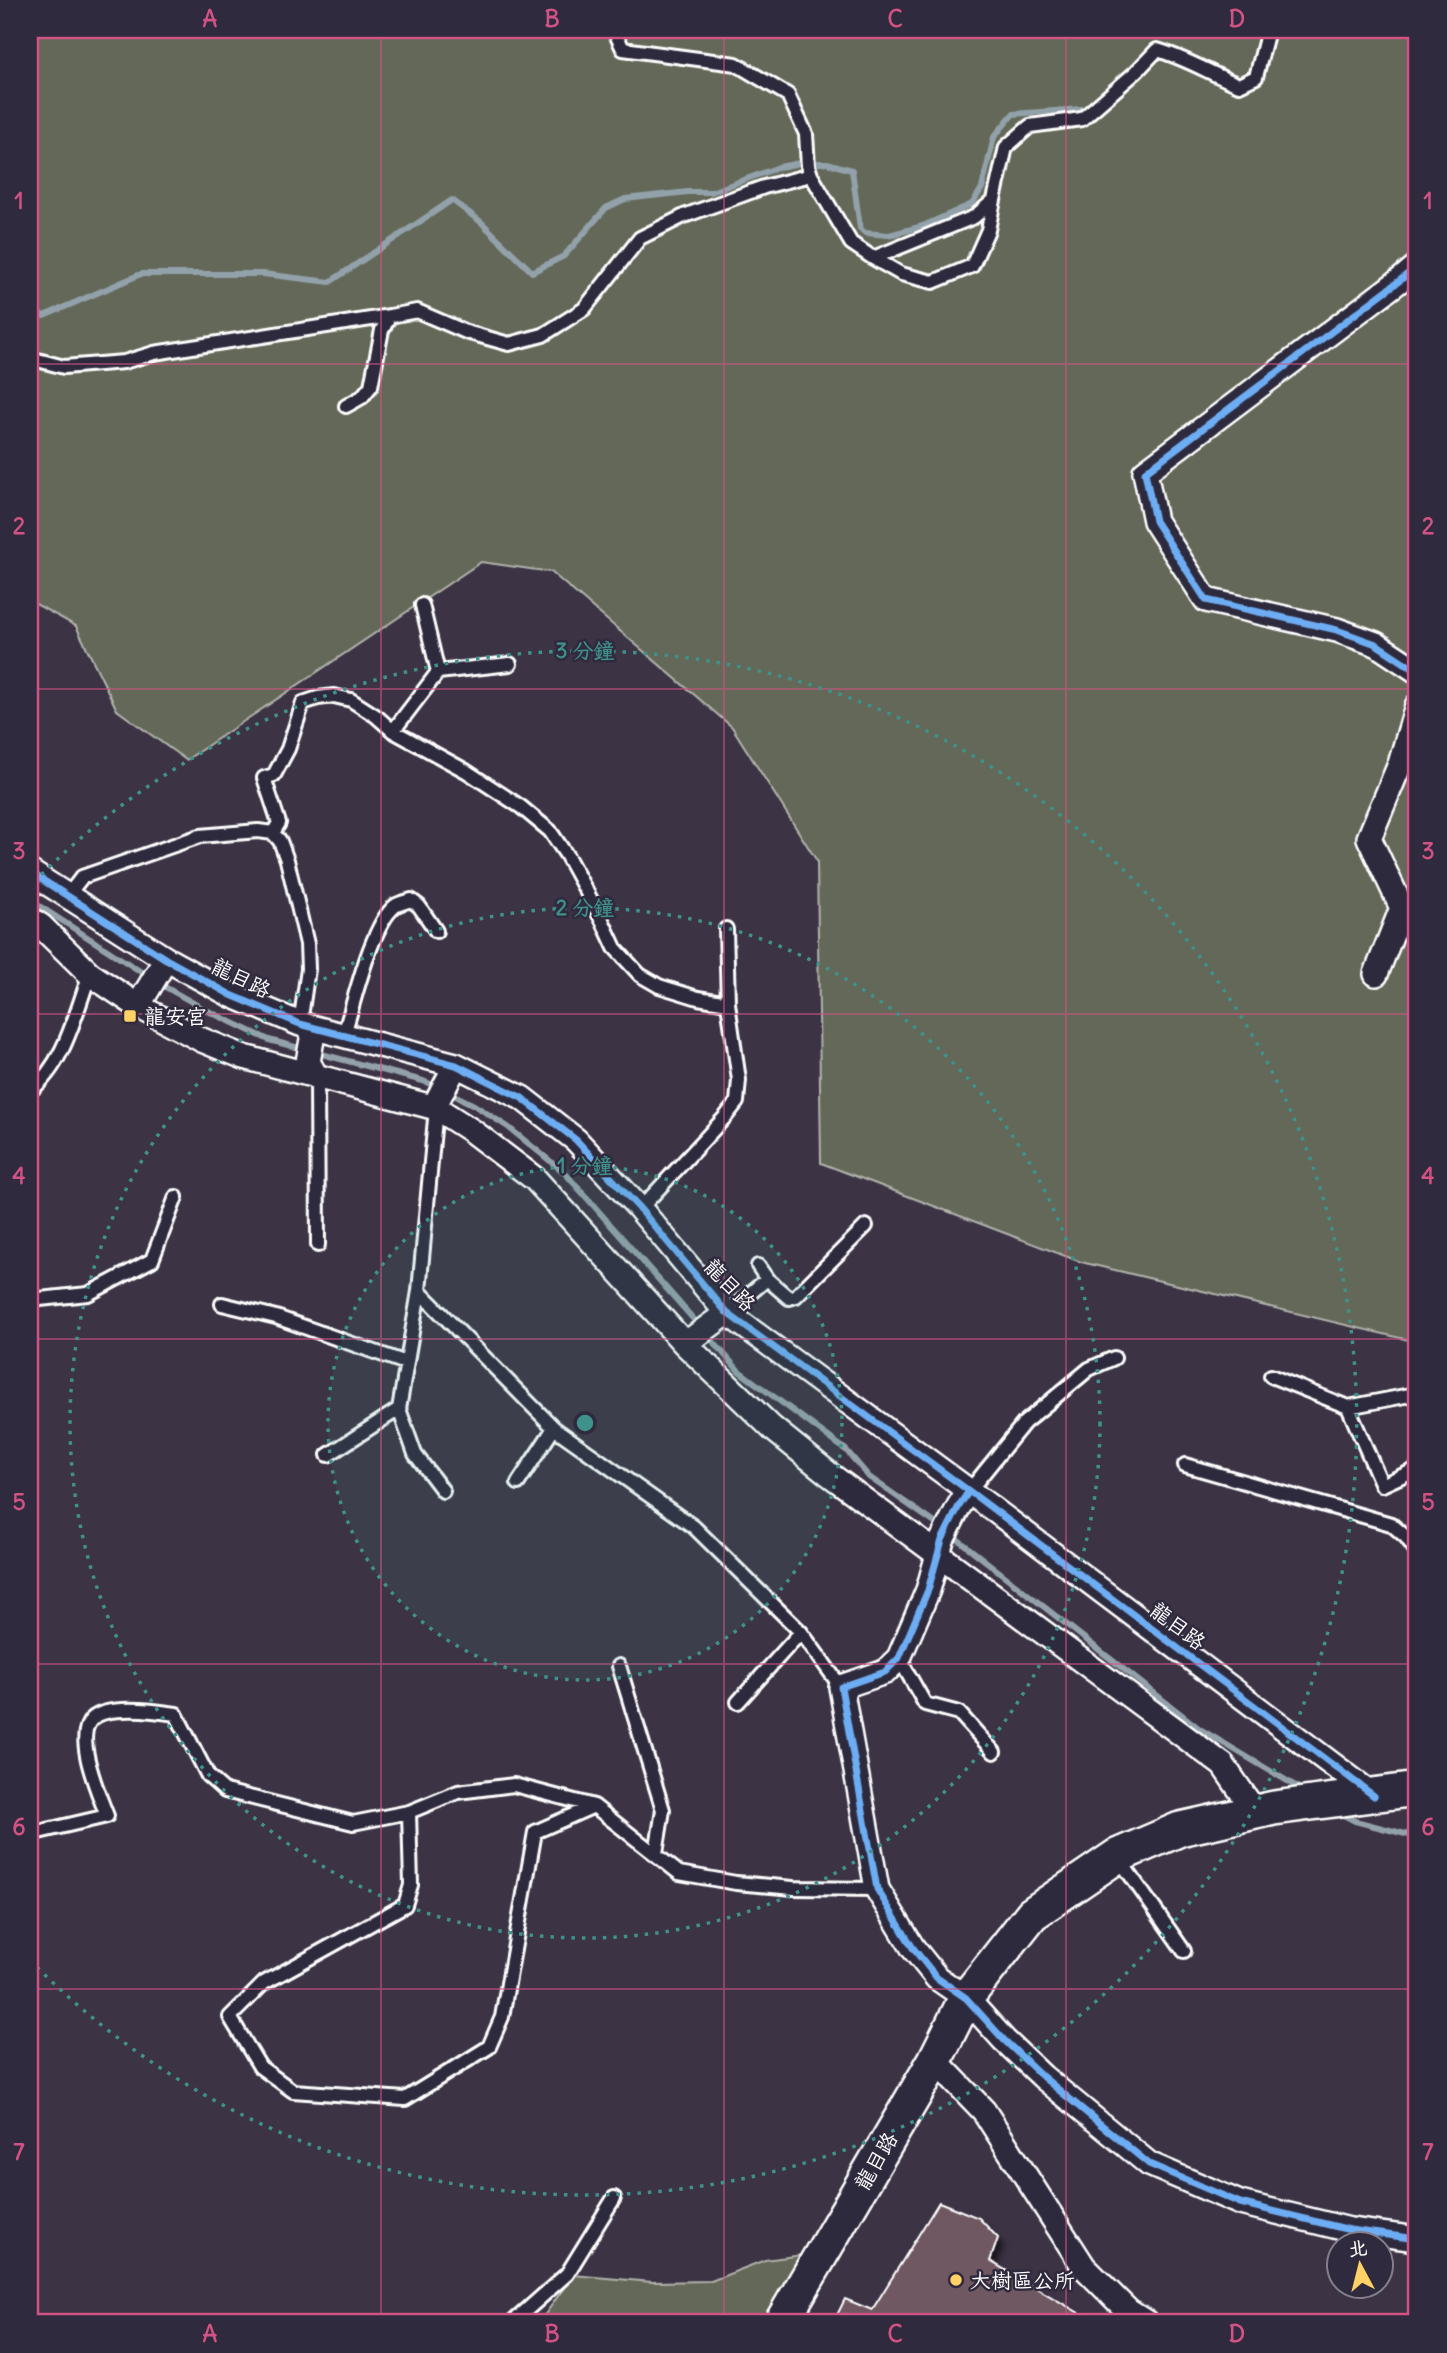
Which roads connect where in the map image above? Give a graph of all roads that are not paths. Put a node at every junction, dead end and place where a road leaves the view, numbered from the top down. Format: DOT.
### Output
graph roads {
  1 [pos="614,30"];
  2 [pos="1268,30"];
  3 [pos="811,175"];
  4 [pos="994,200"];
  5 [pos="873,258"];
  6 [pos="1417,266"];
  7 [pos="390,316"];
  8 [pos="30,358"];
  9 [pos="346,405"];
  10 [pos="422,605"];
  11 [pos="510,664"];
  12 [pos="1417,671"];
  13 [pos="438,672"];
  14 [pos="1417,706"];
  15 [pos="393,731"];
  16 [pos="273,833"];
  17 [pos="30,872"];
  18 [pos="68,895"];
  19 [pos="30,919"];
  20 [pos="726,929"];
  21 [pos="436,932"];
  22 [pos="163,962"];
  23 [pos="89,974"];
  24 [pos="1376,974"];
  25 [pos="140,1002"];
  26 [pos="728,1003"];
  27 [pos="308,1029"];
  28 [pos="344,1034"];
  29 [pos="313,1070"];
  30 [pos="454,1070"];
  31 [pos="33,1086"];
  32 [pos="437,1103"];
  33 [pos="176,1197"];
  34 [pos="640,1209"];
  35 [pos="866,1226"];
  36 [pos="318,1245"];
  37 [pos="758,1266"];
  38 [pos="767,1279"];
  39 [pos="419,1291"];
  40 [pos="30,1300"];
  41 [pos="222,1304"];
  42 [pos="722,1318"];
  43 [pos="687,1341"];
  44 [pos="1114,1358"];
  45 [pos="406,1363"];
  46 [pos="1270,1376"];
  47 [pos="1410,1395"];
  48 [pos="1348,1407"];
  49 [pos="399,1409"];
  50 [pos="554,1428"];
  51 [pos="328,1455"];
  52 [pos="1185,1465"];
  53 [pos="1417,1469"];
  54 [pos="518,1483"];
  55 [pos="443,1492"];
  56 [pos="964,1498"];
  57 [pos="940,1547"];
  58 [pos="1417,1552"];
  59 [pos="801,1632"];
  60 [pos="899,1658"];
  61 [pos="620,1666"];
  62 [pos="842,1687"];
  63 [pos="738,1702"];
  64 [pos="994,1752"];
  65 [pos="1417,1789"];
  66 [pos="1374,1796"];
  67 [pos="594,1806"];
  68 [pos="1265,1810"];
  69 [pos="409,1812"];
  70 [pos="30,1834"];
  71 [pos="656,1853"];
  72 [pos="1117,1856"];
  73 [pos="877,1889"];
  74 [pos="1184,1951"];
  75 [pos="967,1998"];
  76 [pos="935,2060"];
  77 [pos="614,2198"];
  78 [pos="1417,2239"];
  79 [pos="512,2323"];
  80 [pos="781,2323"];
  81 [pos="1147,2323"];
  1 -- 3 [label="lane"];
  2 -- 4 [label="lane"];
  3 -- 5 [label="lane"];
  3 -- 7 [label="lane"];
  4 -- 5 [label="lane"];
  4 -- 5 [label="lane"];
  6 -- 12 [label="street"];
  7 -- 8 [label="lane"];
  7 -- 9 [label="lane"];
  10 -- 13 [label="lane"];
  11 -- 13 [label="lane"];
  13 -- 15 [label="lane"];
  14 -- 24 [label="street"];
  15 -- 16 [label="lane"];
  15 -- 26 [label="lane"];
  16 -- 18 [label="lane"];
  16 -- 27 [label="lane"];
  17 -- 18 [label="street, 龍目路"];
  18 -- 22 [label="street, 龍目路"];
  19 -- 23 [label="street"];
  20 -- 26 [label="lane"];
  21 -- 28 [label="lane"];
  22 -- 25 [label="street"];
  22 -- 27 [label="street, 龍目路"];
  23 -- 25 [label="street"];
  23 -- 31 [label="lane"];
  25 -- 29 [label="street"];
  26 -- 34 [label="lane"];
  27 -- 28 [label="street, 龍目路"];
  27 -- 29 [label="street"];
  28 -- 30 [label="street, 龍目路"];
  29 -- 32 [label="street"];
  29 -- 36 [label="lane"];
  30 -- 32 [label="street"];
  30 -- 34 [label="street, 龍目路"];
  32 -- 39 [label="lane"];
  32 -- 43 [label="street"];
  33 -- 40 [label="lane"];
  34 -- 42 [label="street, 龍目路"];
  35 -- 38 [label="lane"];
  37 -- 38 [label="lane"];
  38 -- 42 [label="lane"];
  39 -- 45 [label="lane"];
  39 -- 50 [label="lane"];
  41 -- 45 [label="lane"];
  42 -- 43 [label="street"];
  42 -- 56 [label="street, 龍目路"];
  43 -- 57 [label="street"];
  44 -- 56 [label="lane"];
  45 -- 49 [label="lane"];
  46 -- 48 [label="lane"];
  47 -- 48 [label="lane"];
  48 -- 53 [label="lane"];
  49 -- 51 [label="lane"];
  49 -- 55 [label="lane"];
  50 -- 54 [label="lane"];
  50 -- 59 [label="lane"];
  52 -- 58 [label="lane"];
  56 -- 57 [label="street"];
  56 -- 66 [label="street, 龍目路"];
  57 -- 60 [label="street"];
  57 -- 68 [label="street"];
  59 -- 62 [label="lane"];
  59 -- 63 [label="lane"];
  60 -- 62 [label="street"];
  60 -- 64 [label="lane"];
  61 -- 71 [label="lane"];
  62 -- 73 [label="street"];
  65 -- 66 [label="street"];
  66 -- 68 [label="street, 龍目路"];
  67 -- 69 [label="lane"];
  67 -- 69 [label="lane"];
  67 -- 71 [label="lane"];
  68 -- 72 [label="street, 龍目路"];
  69 -- 70 [label="lane"];
  71 -- 73 [label="lane"];
  72 -- 74 [label="lane"];
  72 -- 75 [label="street, 龍目路"];
  73 -- 75 [label="street"];
  75 -- 76 [label="street, 龍目路"];
  75 -- 78 [label="street"];
  76 -- 80 [label="street, 龍目路"];
  76 -- 81 [label="street"];
  77 -- 79 [label="lane"];
}
